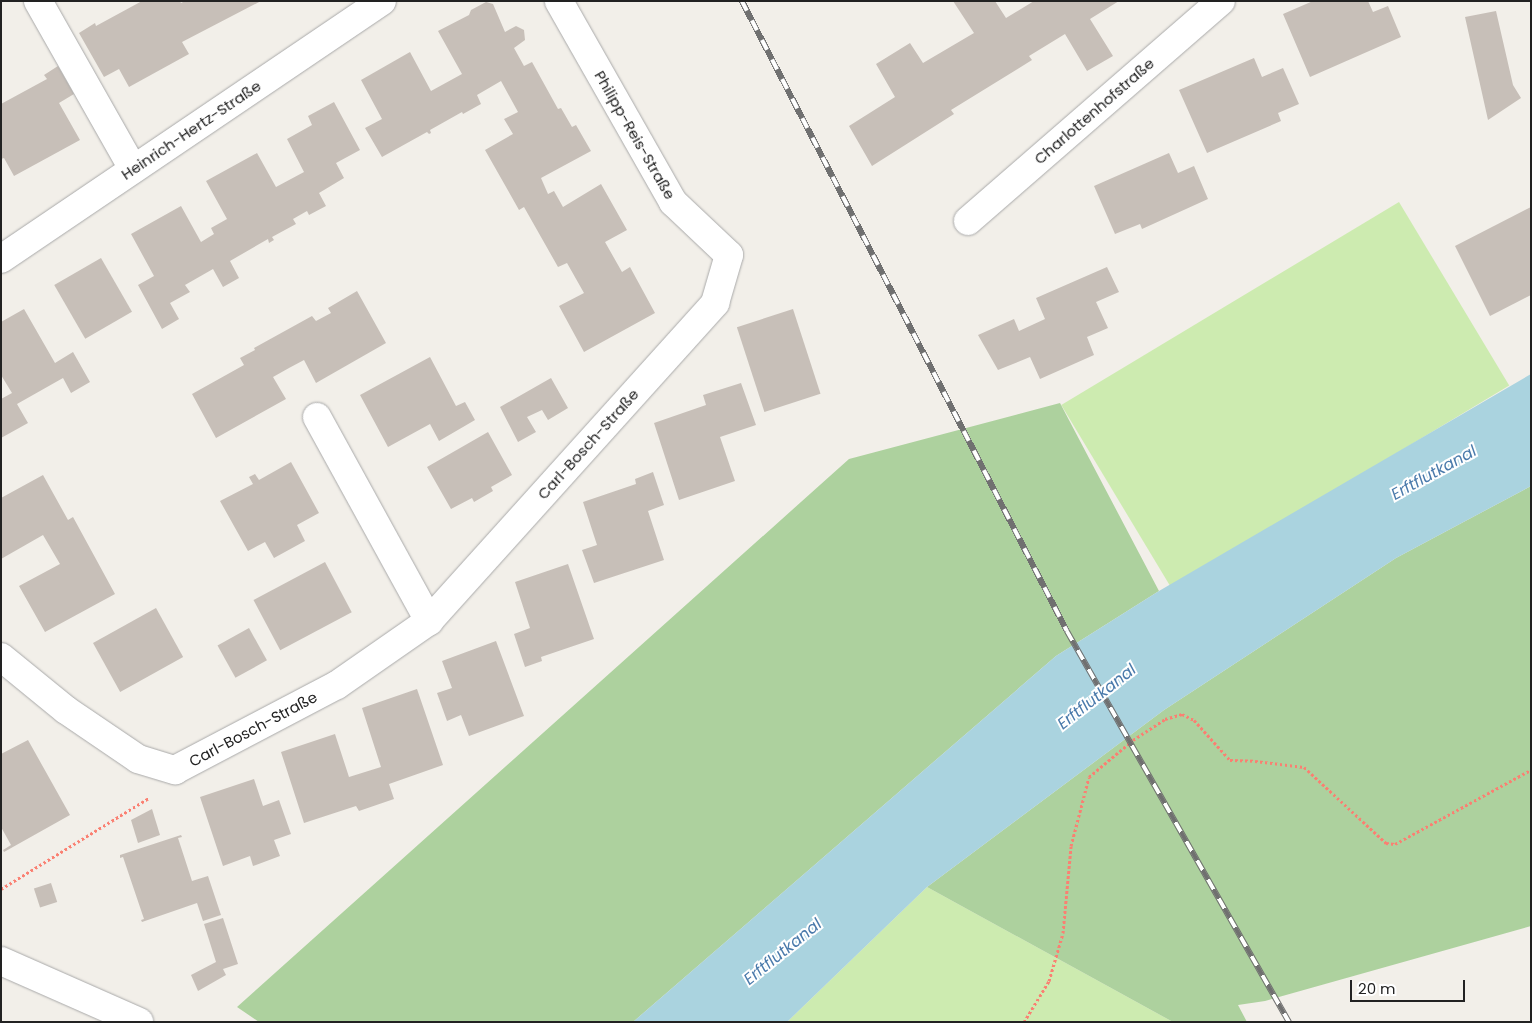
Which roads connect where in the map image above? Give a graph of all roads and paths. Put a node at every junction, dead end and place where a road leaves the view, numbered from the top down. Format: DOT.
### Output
graph roads {
  1 [pos="38,1"];
  2 [pos="382,1"];
  3 [pos="559,1"];
  4 [pos="1215,3"];
  5 [pos="133,169"];
  6 [pos="968,221"];
  7 [pos="728,255"];
  8 [pos="1,259"];
  9 [pos="317,417"];
  10 [pos="429,621"];
  11 [pos="1,657"];
  12 [pos="175,770"];
  13 [pos="1531,770"];
  14 [pos="1,888"];
  15 [pos="1,961"];
  16 [pos="139,1022"];
  17 [pos="1024,1022"];
  1 -- 5 [label="street"];
  2 -- 5 [label="street, Heinrich-Hertz-Straße"];
  3 -- 7 [label="street, Philipp-Reis-Straße"];
  4 -- 6 [label="street, Charlottenhofstraße"];
  5 -- 8 [label="street, Heinrich-Hertz-Straße"];
  7 -- 10 [label="street, Carl-Bosch-Straße"];
  9 -- 10 [label="street"];
  10 -- 12 [label="street, Carl-Bosch-Straße"];
  11 -- 12 [label="street, Carl-Bosch-Straße"];
  12 -- 14 [label="path"];
  13 -- 17 [label="path"];
  15 -- 16 [label="street"];
}
